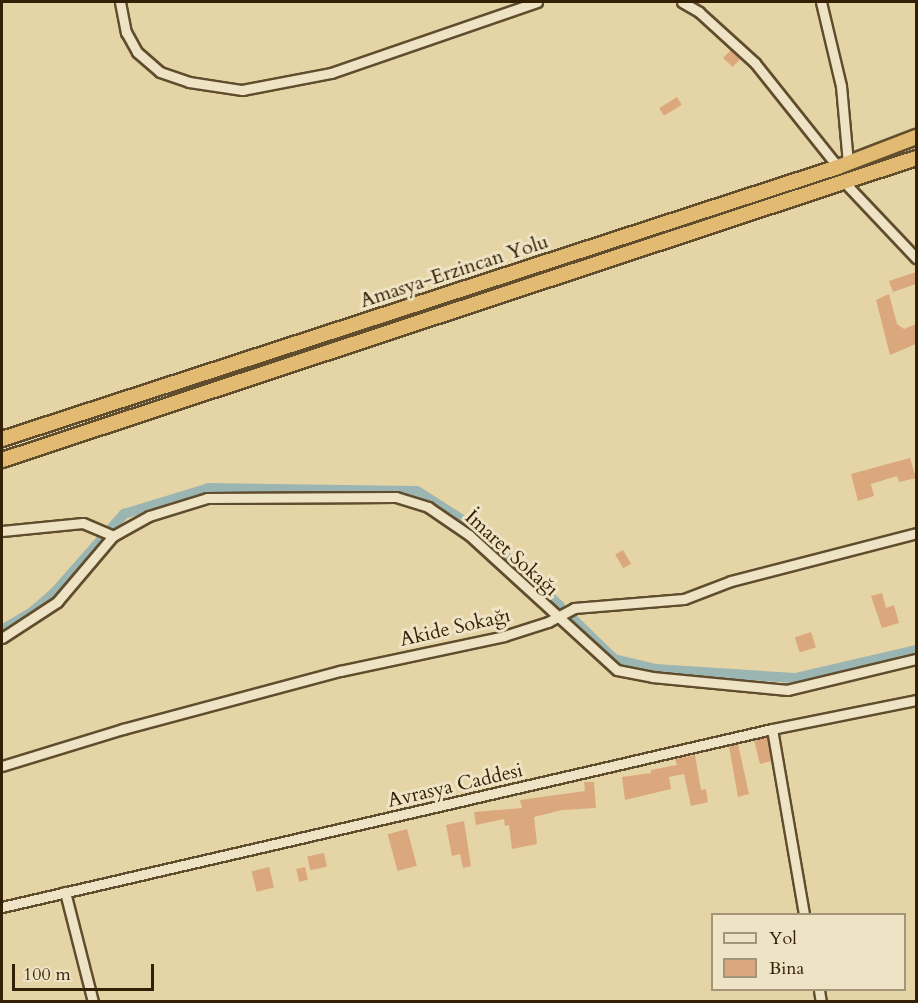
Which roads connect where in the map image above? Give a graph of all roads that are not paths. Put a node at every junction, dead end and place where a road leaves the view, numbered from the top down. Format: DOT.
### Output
graph roads {
  1 [pos="120,2"];
  2 [pos="537,2"];
  3 [pos="682,2"];
  4 [pos="821,2"];
  5 [pos="916,137"];
  6 [pos="916,158"];
  7 [pos="843,165"];
  8 [pos="846,184"];
  9 [pos="916,258"];
  10 [pos="2,439"];
  11 [pos="2,460"];
  12 [pos="2,531"];
  13 [pos="916,533"];
  14 [pos="110,536"];
  15 [pos="557,617"];
  16 [pos="2,638"];
  17 [pos="916,659"];
  18 [pos="916,700"];
  19 [pos="772,729"];
  20 [pos="2,766"];
  21 [pos="65,892"];
  22 [pos="2,907"];
  23 [pos="804,913"];
  24 [pos="93,1002"];
  1 -- 2 [label="street"];
  3 -- 7 [label="street"];
  4 -- 7 [label="street"];
  5 -- 7 [label="highway, Amasya-Erzincan Yolu"];
  6 -- 8 [label="highway, Amasya-Erzincan Yolu"];
  7 -- 10 [label="highway, Amasya-Erzincan Yolu"];
  8 -- 9 [label="street"];
  8 -- 11 [label="highway, Amasya-Erzincan Yolu"];
  12 -- 14 [label="street"];
  13 -- 15 [label="street, Akide Sokağı"];
  14 -- 15 [label="street, İmaret Sokağı"];
  14 -- 16 [label="street"];
  15 -- 17 [label="street, İmaret Sokağı"];
  15 -- 20 [label="street, Akide Sokağı"];
  18 -- 19 [label="street, Avrasya Caddesi"];
  19 -- 21 [label="street, Avrasya Caddesi"];
  19 -- 23 [label="street"];
  21 -- 22 [label="street, Avrasya Caddesi"];
  21 -- 24 [label="street"];
}
